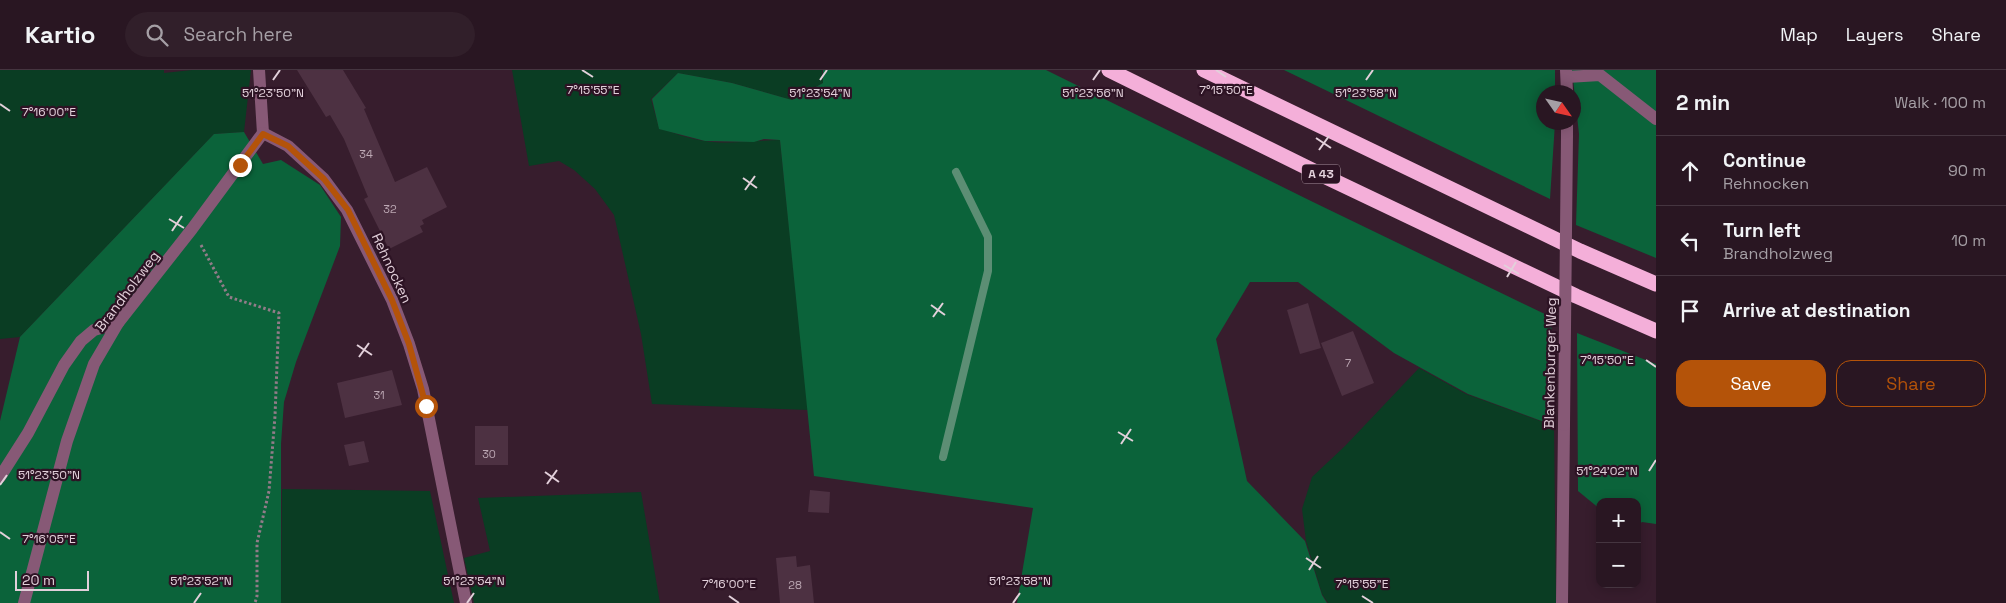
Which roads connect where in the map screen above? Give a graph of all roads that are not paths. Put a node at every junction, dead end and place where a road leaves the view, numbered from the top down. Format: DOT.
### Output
graph roads {
  1 [pos="259,70"];
  2 [pos="1109,70"];
  3 [pos="1204,70"];
  4 [pos="1566,73"];
  5 [pos="1656,119"];
  6 [pos="1567,130"];
  7 [pos="263,134"];
  8 [pos="1656,284"];
  9 [pos="118,323"];
  10 [pos="1656,331"];
  11 [pos="0,478"];
  12 [pos="24,603"];
  13 [pos="466,603"];
  14 [pos="1562,603"];
  1 -- 7 [label="street"];
  2 -- 10 [label="highway, A 43"];
  3 -- 8 [label="highway"];
  4 -- 5 [label="street"];
  6 -- 14 [label="street, Blankenburger Weg, bridge"];
  7 -- 9 [label="street, Brandholzweg"];
  7 -- 13 [label="street, Rehnocken"];
  9 -- 11 [label="street"];
  9 -- 12 [label="street, Brandholzweg"];
}
